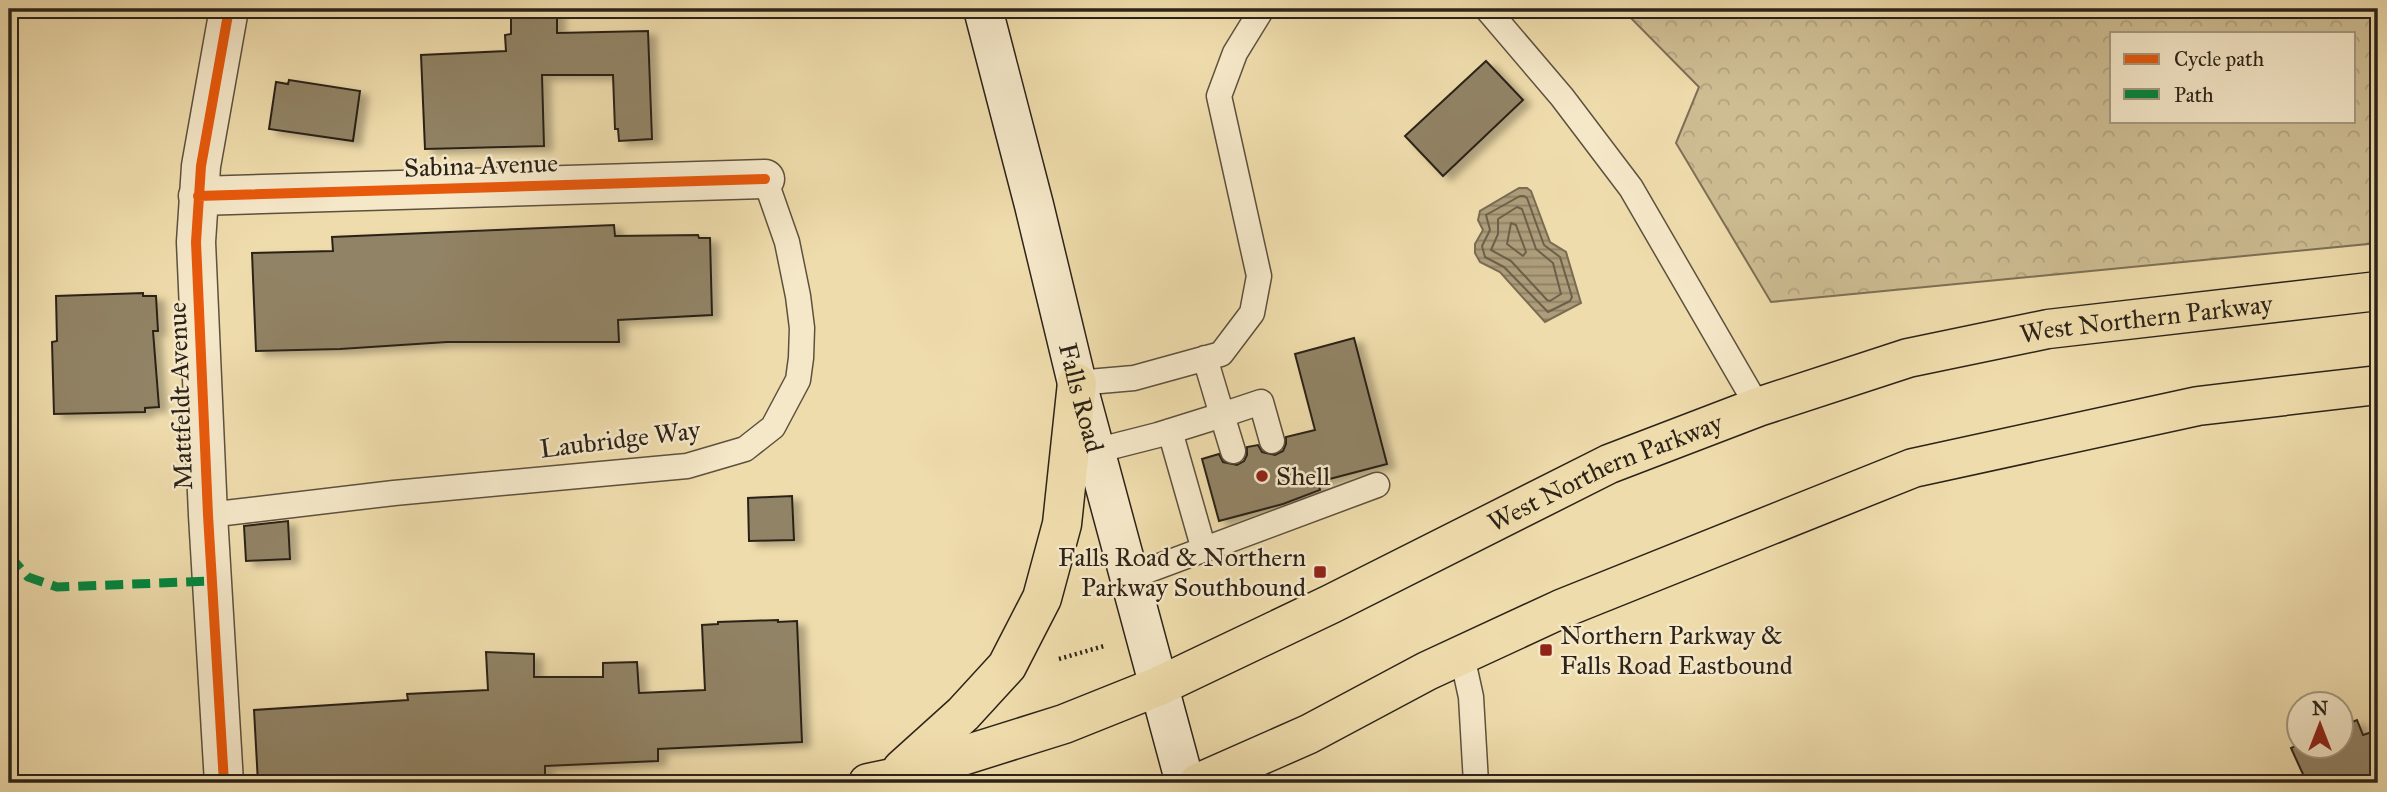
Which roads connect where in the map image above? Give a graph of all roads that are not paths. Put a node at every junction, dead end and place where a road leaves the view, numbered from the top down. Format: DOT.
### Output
graph roads {
  1 [pos="229,9"];
  2 [pos="982,9"];
  3 [pos="1262,9"];
  4 [pos="1487,9"];
  5 [pos="765,179"];
  6 [pos="198,196"];
  7 [pos="2378,290"];
  8 [pos="1205,358"];
  9 [pos="1077,383"];
  10 [pos="2378,385"];
  11 [pos="1758,407"];
  12 [pos="1222,415"];
  13 [pos="1170,431"];
  14 [pos="1272,441"];
  15 [pos="1096,451"];
  16 [pos="1233,451"];
  17 [pos="1377,485"];
  18 [pos="208,515"];
  19 [pos="1204,550"];
  20 [pos="1130,577"];
  21 [pos="1462,656"];
  22 [pos="1160,686"];
  23 [pos="880,781"];
  24 [pos="224,783"];
  25 [pos="1185,783"];
  26 [pos="1198,783"];
  27 [pos="1476,783"];
  1 -- 6 [label="street, Mattfeldt Avenue"];
  2 -- 9 [label="street, Falls Road"];
  3 -- 8 [label="lane"];
  4 -- 11 [label="lane"];
  5 -- 6 [label="street, Sabina Avenue"];
  5 -- 18 [label="lane, Laubridge Way"];
  6 -- 18 [label="street, Mattfeldt Avenue"];
  7 -- 11 [label="main road, West Northern Parkway"];
  8 -- 9 [label="lane"];
  8 -- 12 [label="lane"];
  9 -- 15 [label="street, Falls Road"];
  9 -- 23 [label="main road"];
  10 -- 21 [label="main road"];
  11 -- 22 [label="main road, West Northern Parkway"];
  12 -- 13 [label="lane"];
  12 -- 14 [label="lane"];
  12 -- 16 [label="lane"];
  13 -- 15 [label="lane"];
  13 -- 19 [label="lane"];
  15 -- 20 [label="street, Falls Road"];
  17 -- 19 [label="lane"];
  18 -- 24 [label="street, Mattfeldt Avenue"];
  19 -- 20 [label="lane"];
  20 -- 22 [label="street, Falls Road"];
  21 -- 26 [label="main road"];
  21 -- 27 [label="lane"];
  22 -- 23 [label="main road, West Northern Parkway"];
  22 -- 25 [label="street, Falls Road"];
}
